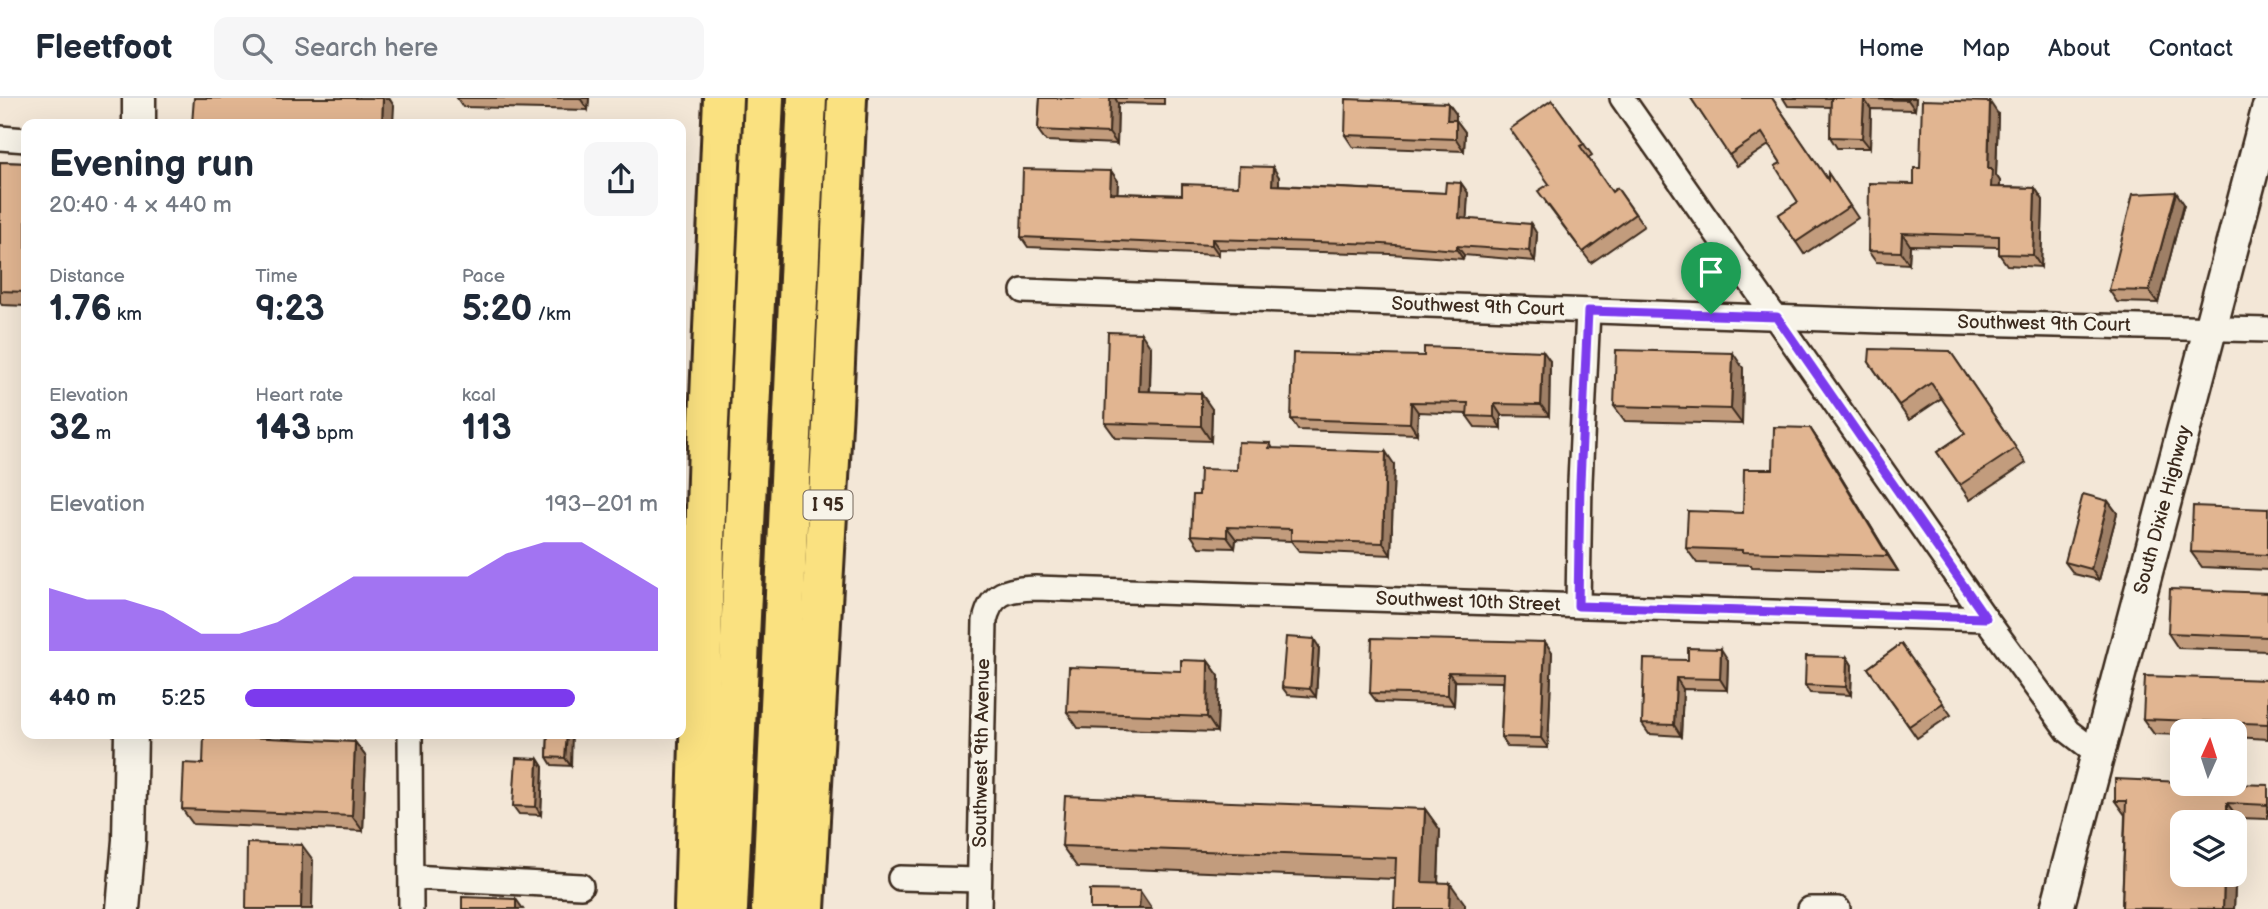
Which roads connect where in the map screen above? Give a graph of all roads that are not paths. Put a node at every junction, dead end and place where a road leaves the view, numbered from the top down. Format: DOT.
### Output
graph roads {
  1 [pos="139,98"];
  2 [pos="723,98"];
  3 [pos="764,98"];
  4 [pos="807,98"];
  5 [pos="847,98"];
  6 [pos="1622,98"];
  7 [pos="2268,110"];
  8 [pos="139,119"];
  9 [pos="0,138"];
  10 [pos="21,139"];
  11 [pos="1023,291"];
  12 [pos="1588,311"];
  13 [pos="1777,317"];
  14 [pos="2211,329"];
  15 [pos="2268,330"];
  16 [pos="994,598"];
  17 [pos="1578,606"];
  18 [pos="1986,618"];
  19 [pos="131,739"];
  20 [pos="410,739"];
  21 [pos="2099,755"];
  22 [pos="411,877"];
  23 [pos="900,878"];
  24 [pos="979,880"];
  25 [pos="581,886"];
  26 [pos="123,909"];
  27 [pos="411,909"];
  28 [pos="694,909"];
  29 [pos="728,909"];
  30 [pos="771,909"];
  31 [pos="804,909"];
  32 [pos="979,909"];
  33 [pos="1810,909"];
  34 [pos="1838,909"];
  35 [pos="2057,909"];
  1 -- 8 [label="main road"];
  2 -- 28 [label="highway"];
  3 -- 29 [label="highway"];
  4 -- 30 [label="highway"];
  5 -- 31 [label="highway, I 95"];
  6 -- 13 [label="street"];
  7 -- 14 [label="main road, South Dixie Highway"];
  9 -- 10 [label="street"];
  11 -- 12 [label="street, Southwest 9th Court"];
  12 -- 13 [label="street, Southwest 9th Court"];
  12 -- 17 [label="street"];
  13 -- 14 [label="street, Southwest 9th Court"];
  13 -- 18 [label="street"];
  14 -- 15 [label="street, Southwest 9th Court"];
  14 -- 21 [label="main road, South Dixie Highway"];
  16 -- 17 [label="street, Southwest 10th Street"];
  16 -- 24 [label="street, Southwest 9th Avenue"];
  17 -- 18 [label="street, Southwest 10th Street"];
  18 -- 21 [label="street"];
  19 -- 26 [label="main road"];
  20 -- 22 [label="street"];
  21 -- 35 [label="main road, South Dixie Highway"];
  22 -- 25 [label="street"];
  22 -- 27 [label="street"];
  23 -- 24 [label="street"];
  24 -- 32 [label="street, Southwest 9th Avenue"];
  33 -- 34 [label="street"];
}
